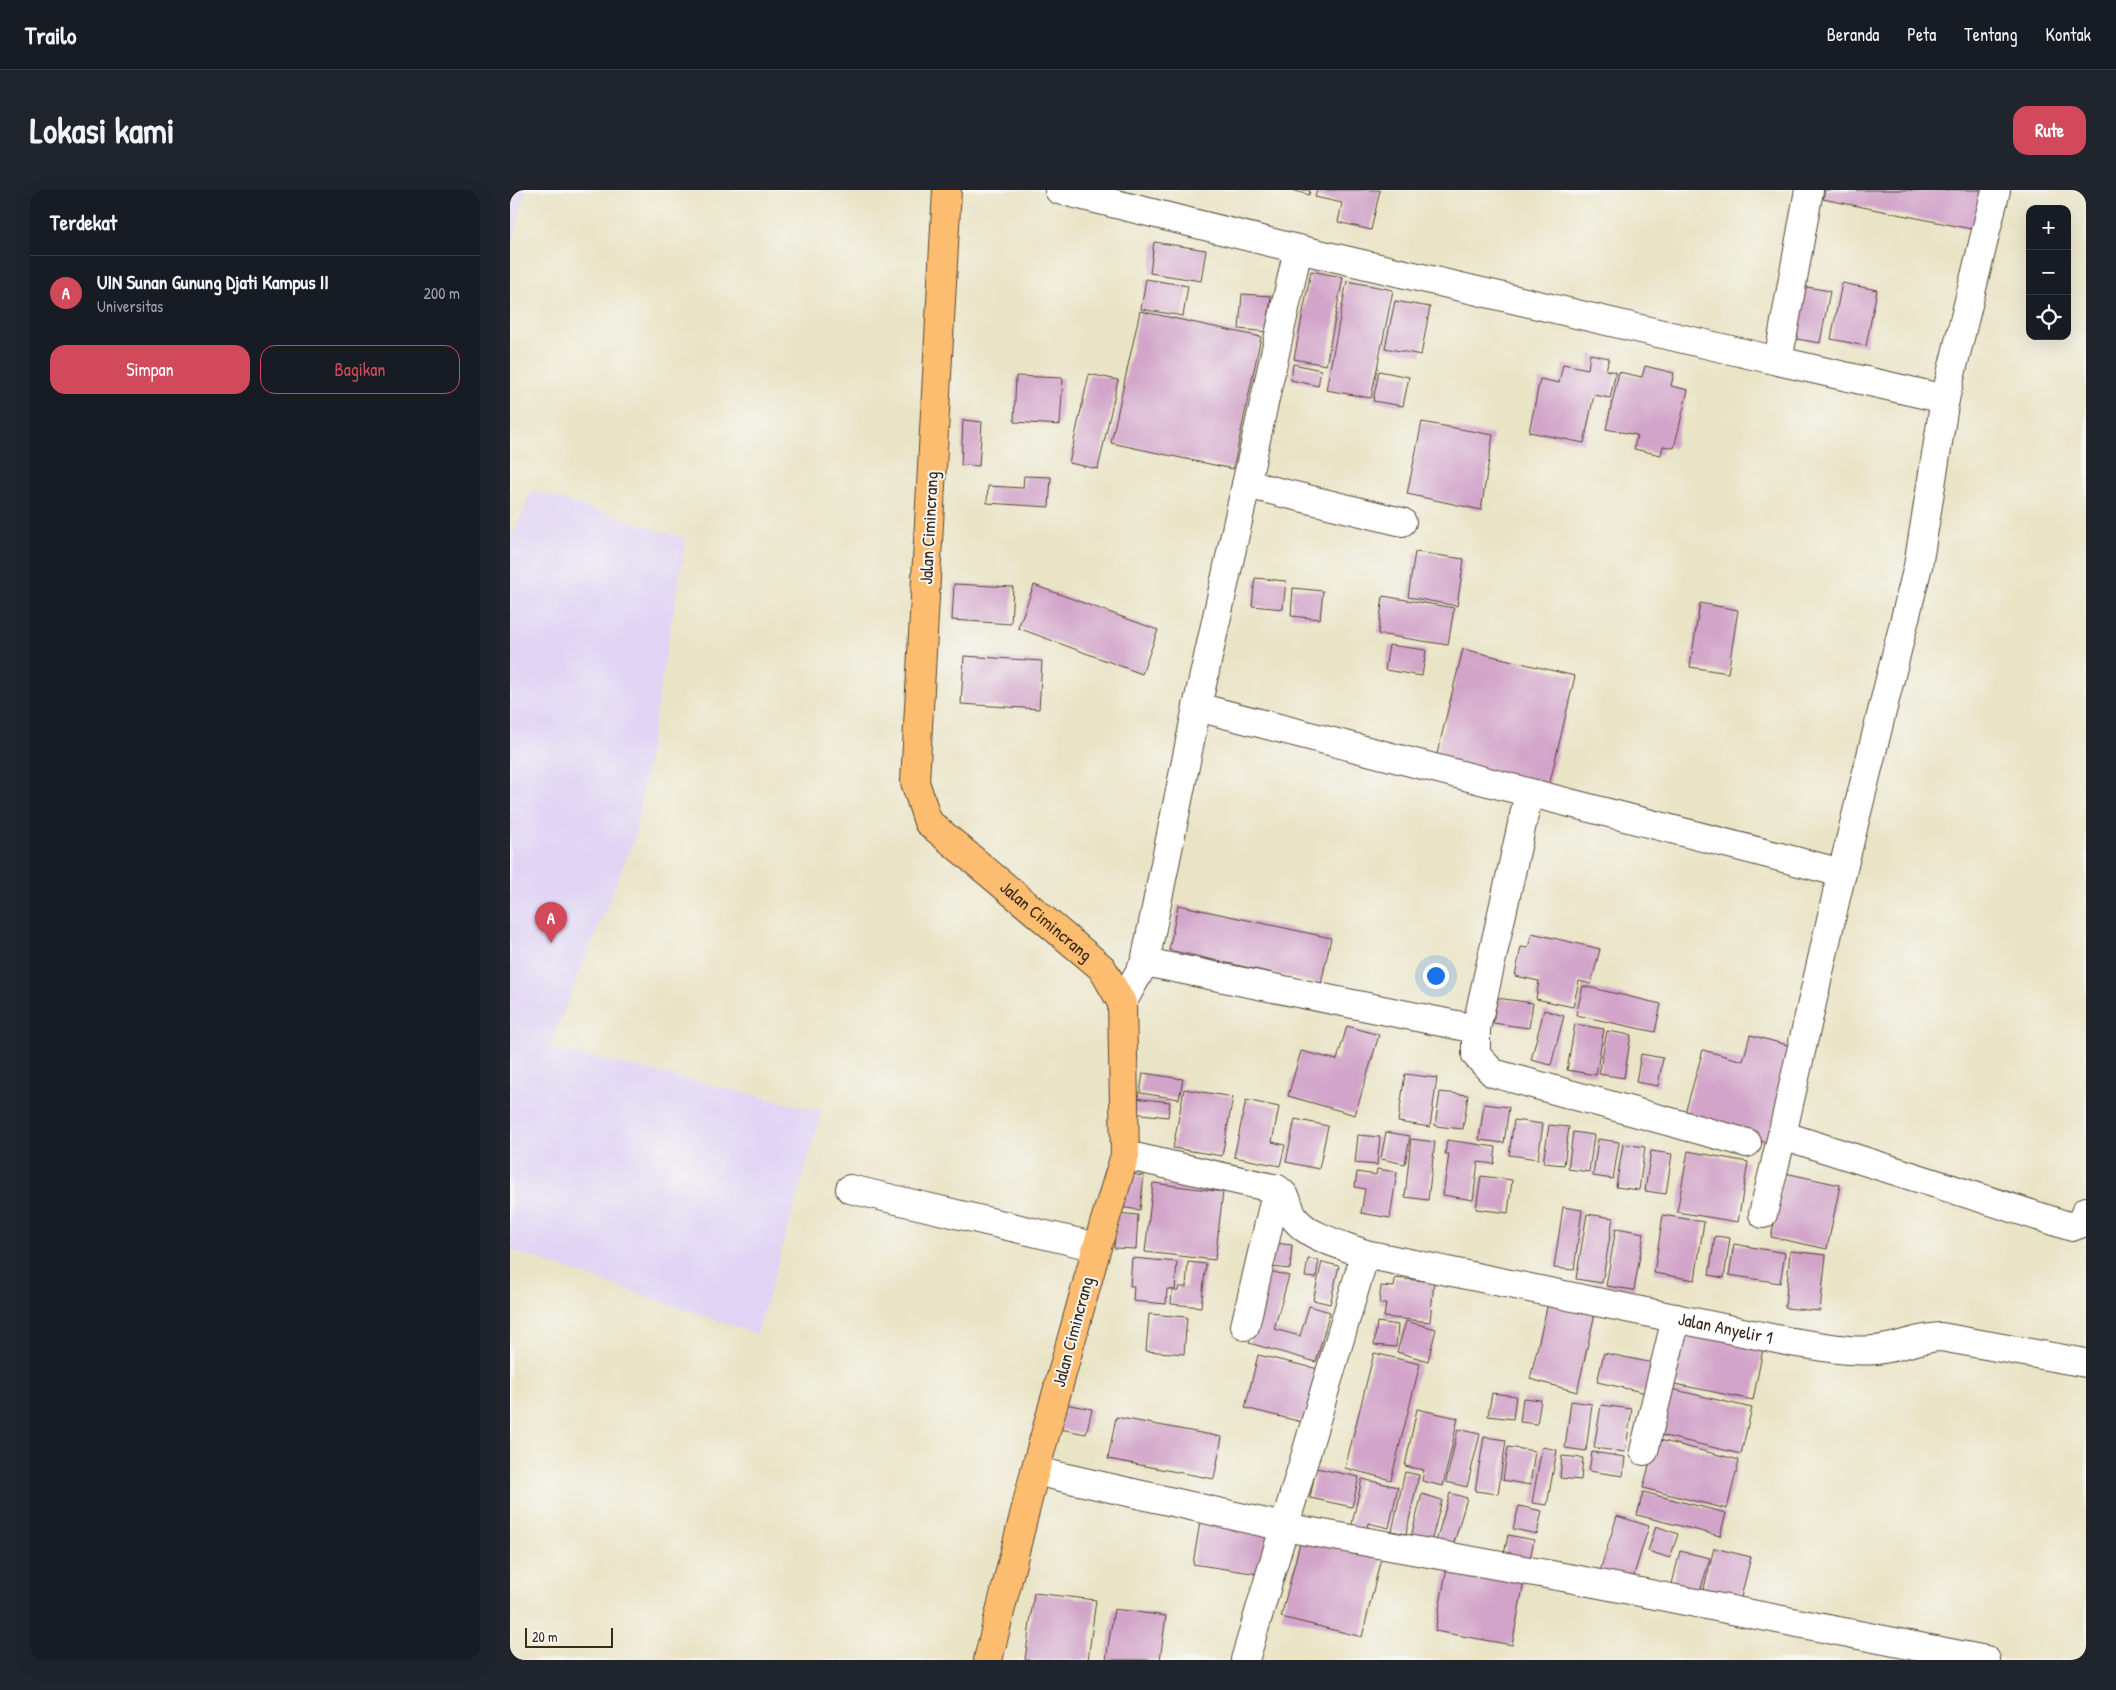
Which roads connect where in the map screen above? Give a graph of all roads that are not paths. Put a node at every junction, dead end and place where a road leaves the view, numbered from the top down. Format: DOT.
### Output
graph roads {
  1 [pos="947,190"];
  2 [pos="1059,190"];
  3 [pos="1809,190"];
  4 [pos="1996,190"];
  5 [pos="1298,249"];
  6 [pos="1778,362"];
  7 [pos="1945,399"];
  8 [pos="1246,484"];
  9 [pos="1402,522"];
  10 [pos="1197,707"];
  11 [pos="1529,793"];
  12 [pos="1842,873"];
  13 [pos="1145,962"];
  14 [pos="1122,1002"];
  15 [pos="1476,1029"];
  16 [pos="1782,1135"];
  17 [pos="1747,1143"];
  18 [pos="1125,1155"];
  19 [pos="850,1189"];
  20 [pos="1277,1189"];
  21 [pos="2086,1211"];
  22 [pos="1762,1214"];
  23 [pos="1097,1247"];
  24 [pos="1365,1254"];
  25 [pos="1676,1318"];
  26 [pos="1245,1326"];
  27 [pos="2086,1363"];
  28 [pos="1644,1452"];
  29 [pos="1035,1471"];
  30 [pos="1284,1527"];
  31 [pos="988,1660"];
  32 [pos="1245,1660"];
  33 [pos="1986,1660"];
  1 -- 14 [label="main road, Jalan Cimincrang"];
  2 -- 5 [label="street"];
  3 -- 6 [label="street"];
  4 -- 7 [label="street"];
  5 -- 6 [label="street"];
  5 -- 8 [label="street"];
  6 -- 7 [label="street"];
  7 -- 12 [label="street"];
  8 -- 9 [label="street"];
  8 -- 10 [label="street"];
  10 -- 11 [label="street"];
  10 -- 13 [label="street"];
  11 -- 12 [label="street"];
  11 -- 15 [label="street"];
  12 -- 16 [label="street"];
  13 -- 14 [label="street"];
  13 -- 15 [label="street"];
  14 -- 18 [label="main road, Jalan Cimincrang"];
  15 -- 17 [label="street"];
  16 -- 21 [label="street"];
  16 -- 22 [label="street"];
  18 -- 20 [label="street"];
  18 -- 23 [label="main road, Jalan Cimincrang"];
  19 -- 23 [label="street"];
  20 -- 24 [label="street, Jalan Anyelir 1"];
  20 -- 26 [label="street"];
  23 -- 29 [label="main road, Jalan Cimincrang"];
  24 -- 25 [label="street, Jalan Anyelir 1"];
  24 -- 30 [label="street"];
  25 -- 27 [label="street, Jalan Anyelir 1"];
  25 -- 28 [label="street"];
  29 -- 30 [label="street"];
  29 -- 31 [label="main road, Jalan Cimincrang"];
  30 -- 32 [label="street"];
  30 -- 33 [label="street"];
}
